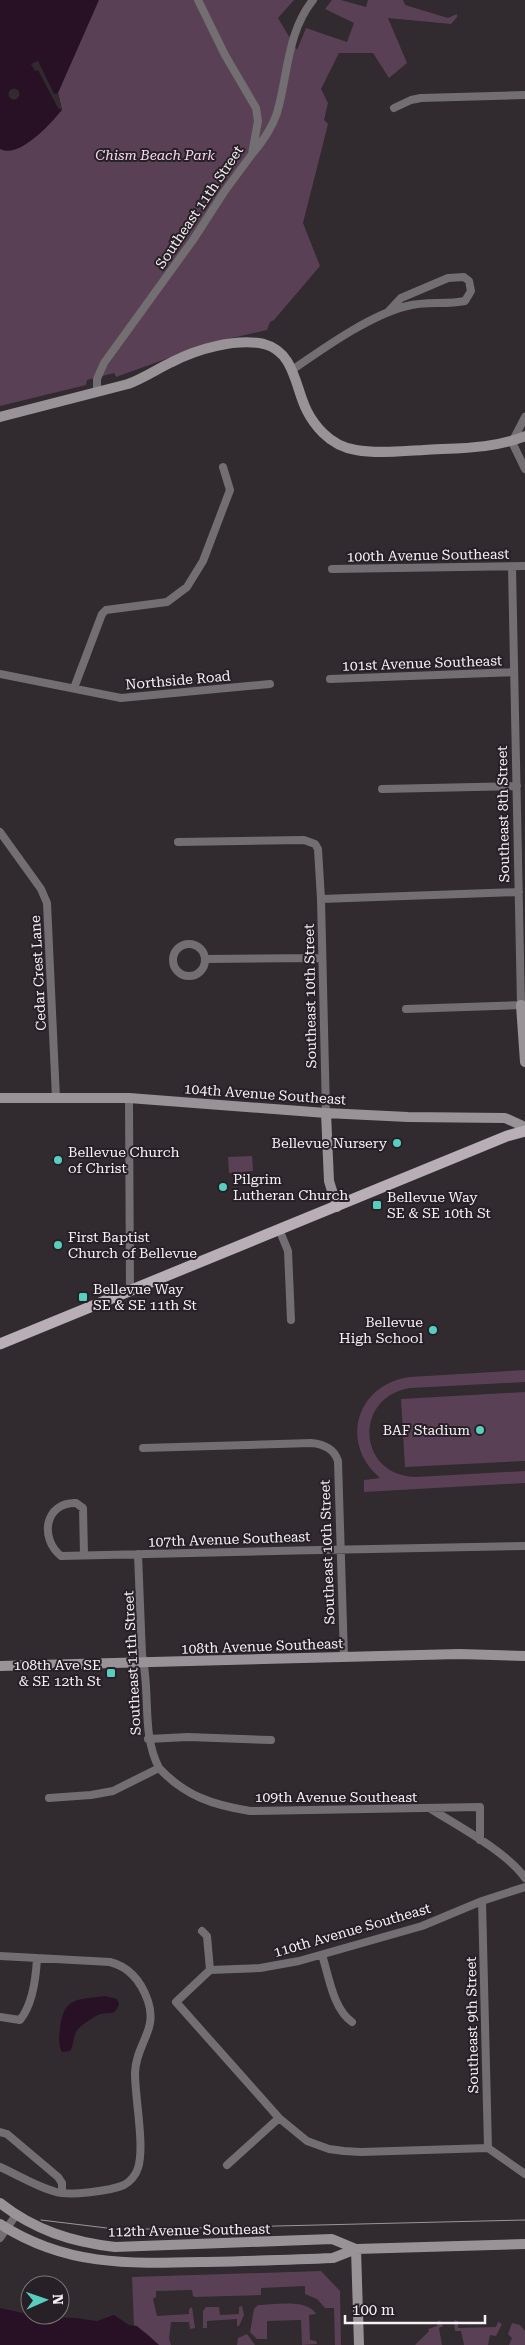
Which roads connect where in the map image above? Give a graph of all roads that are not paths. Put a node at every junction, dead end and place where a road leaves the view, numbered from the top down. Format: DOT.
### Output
graph roads {
  1 [pos="198,0"];
  2 [pos="313,0"];
  3 [pos="525,95"];
  4 [pos="394,108"];
  5 [pos="252,154"];
  6 [pos="388,312"];
  7 [pos="292,370"];
  8 [pos="97,391"];
  9 [pos="525,417"];
  10 [pos="0,418"];
  11 [pos="525,436"];
  12 [pos="512,442"];
  13 [pos="222,467"];
  14 [pos="525,470"];
  15 [pos="525,566"];
  16 [pos="512,567"];
  17 [pos="332,569"];
  18 [pos="514,672"];
  19 [pos="0,674"];
  20 [pos="330,679"];
  21 [pos="270,684"];
  22 [pos="74,688"];
  23 [pos="517,786"];
  24 [pos="382,789"];
  25 [pos="0,832"];
  26 [pos="178,842"];
  27 [pos="521,845"];
  28 [pos="518,892"];
  29 [pos="321,898"];
  30 [pos="322,958"];
  31 [pos="206,960"];
  32 [pos="521,1005"];
  33 [pos="406,1009"];
  34 [pos="525,1062"];
  35 [pos="0,1098"];
  36 [pos="56,1098"];
  37 [pos="129,1098"];
  38 [pos="326,1113"];
  39 [pos="525,1127"];
  40 [pos="525,1132"];
  41 [pos="337,1207"];
  42 [pos="279,1229"];
  43 [pos="130,1292"];
  44 [pos="290,1320"];
  45 [pos="0,1344"];
  46 [pos="143,1448"];
  47 [pos="525,1546"];
  48 [pos="342,1548"];
  49 [pos="138,1554"];
  50 [pos="84,1555"];
  51 [pos="525,1656"];
  52 [pos="344,1657"];
  53 [pos="144,1663"];
  54 [pos="0,1666"];
  55 [pos="148,1739"];
  56 [pos="271,1740"];
  57 [pos="159,1768"];
  58 [pos="49,1798"];
  59 [pos="431,1809"];
  60 [pos="480,1840"];
  61 [pos="525,1878"];
  62 [pos="525,1887"];
  63 [pos="482,1902"];
  64 [pos="202,1931"];
  65 [pos="322,1955"];
  66 [pos="0,1956"];
  67 [pos="37,1958"];
  68 [pos="210,1970"];
  69 [pos="0,2017"];
  70 [pos="352,2022"];
  71 [pos="279,2118"];
  72 [pos="0,2132"];
  73 [pos="488,2148"];
  74 [pos="227,2165"];
  75 [pos="0,2167"];
  76 [pos="525,2174"];
  77 [pos="62,2193"];
  78 [pos="0,2203"];
  79 [pos="16,2215"];
  80 [pos="4,2226"];
  81 [pos="0,2238"];
  82 [pos="525,2244"];
  83 [pos="356,2249"];
  84 [pos="359,2345"];
  1 -- 5 [label="street, Southeast 11th Street"];
  2 -- 5 [label="street"];
  3 -- 4 [label="street"];
  5 -- 8 [label="street, Southeast 11th Street"];
  6 -- 6 [label="street"];
  6 -- 7 [label="street"];
  7 -- 8 [label="street"];
  7 -- 12 [label="street"];
  8 -- 10 [label="street"];
  9 -- 12 [label="street"];
  11 -- 12 [label="street"];
  12 -- 14 [label="street"];
  13 -- 22 [label="street"];
  15 -- 16 [label="street, 100th Avenue Southeast"];
  16 -- 17 [label="street, 100th Avenue Southeast"];
  16 -- 18 [label="street, Southeast 8th Street"];
  18 -- 20 [label="street, 101st Avenue Southeast"];
  18 -- 23 [label="street, Southeast 8th Street"];
  19 -- 22 [label="street, Northside Road"];
  21 -- 22 [label="street, Northside Road"];
  23 -- 24 [label="street"];
  23 -- 27 [label="street, Southeast 8th Street"];
  25 -- 36 [label="street, Cedar Crest Lane"];
  26 -- 29 [label="street, Southeast 10th Street"];
  27 -- 28 [label="street, Southeast 8th Street"];
  28 -- 29 [label="street"];
  28 -- 32 [label="street, Southeast 8th Street"];
  29 -- 30 [label="street, Southeast 10th Street"];
  30 -- 31 [label="street"];
  30 -- 38 [label="street, Southeast 10th Street"];
  31 -- 31 [label="street"];
  32 -- 33 [label="street"];
  32 -- 34 [label="street, Southeast 8th Street"];
  35 -- 36 [label="street, 104th Avenue Southeast"];
  36 -- 37 [label="street, 104th Avenue Southeast"];
  37 -- 38 [label="street, 104th Avenue Southeast"];
  37 -- 43 [label="street"];
  38 -- 39 [label="street, 104th Avenue Southeast"];
  38 -- 41 [label="street, Southeast 10th Street"];
  40 -- 41 [label="main road"];
  41 -- 42 [label="main road"];
  42 -- 43 [label="main road"];
  42 -- 44 [label="street"];
  43 -- 45 [label="main road"];
  46 -- 48 [label="street, Southeast 10th Street"];
  47 -- 48 [label="street, 107th Avenue Southeast"];
  48 -- 49 [label="street, 107th Avenue Southeast"];
  48 -- 52 [label="street, Southeast 10th Street"];
  49 -- 50 [label="street, 107th Avenue Southeast"];
  49 -- 53 [label="street, Southeast 11th Street"];
  50 -- 50 [label="street, 107th Avenue Southeast"];
  51 -- 52 [label="street, 108th Avenue Southeast"];
  52 -- 53 [label="street, 108th Avenue Southeast"];
  53 -- 54 [label="street, 108th Avenue Southeast"];
  53 -- 55 [label="street, Southeast 11th Street"];
  55 -- 56 [label="street"];
  55 -- 57 [label="street, Southeast 11th Street"];
  57 -- 58 [label="street"];
  57 -- 59 [label="street, 109th Avenue Southeast"];
  59 -- 60 [label="street, 109th Avenue Southeast"];
  59 -- 60 [label="street, 109th Avenue Southeast"];
  60 -- 61 [label="street, 109th Avenue Southeast"];
  62 -- 63 [label="street, 110th Avenue Southeast"];
  63 -- 65 [label="street, 110th Avenue Southeast"];
  63 -- 73 [label="street, Southeast 9th Street"];
  64 -- 68 [label="street"];
  65 -- 68 [label="street, 110th Avenue Southeast"];
  65 -- 70 [label="street"];
  66 -- 67 [label="street"];
  67 -- 69 [label="street"];
  67 -- 77 [label="street"];
  68 -- 71 [label="street"];
  71 -- 73 [label="street"];
  71 -- 74 [label="street"];
  72 -- 77 [label="street"];
  73 -- 76 [label="street"];
  75 -- 77 [label="street"];
  78 -- 79 [label="street, 112th Avenue Southeast"];
  79 -- 80 [label="street"];
  79 -- 83 [label="street, 112th Avenue Southeast"];
  80 -- 81 [label="street"];
  80 -- 83 [label="street, 112th Avenue Southeast"];
  82 -- 83 [label="street, 112th Avenue Southeast"];
  83 -- 84 [label="street"];
}
